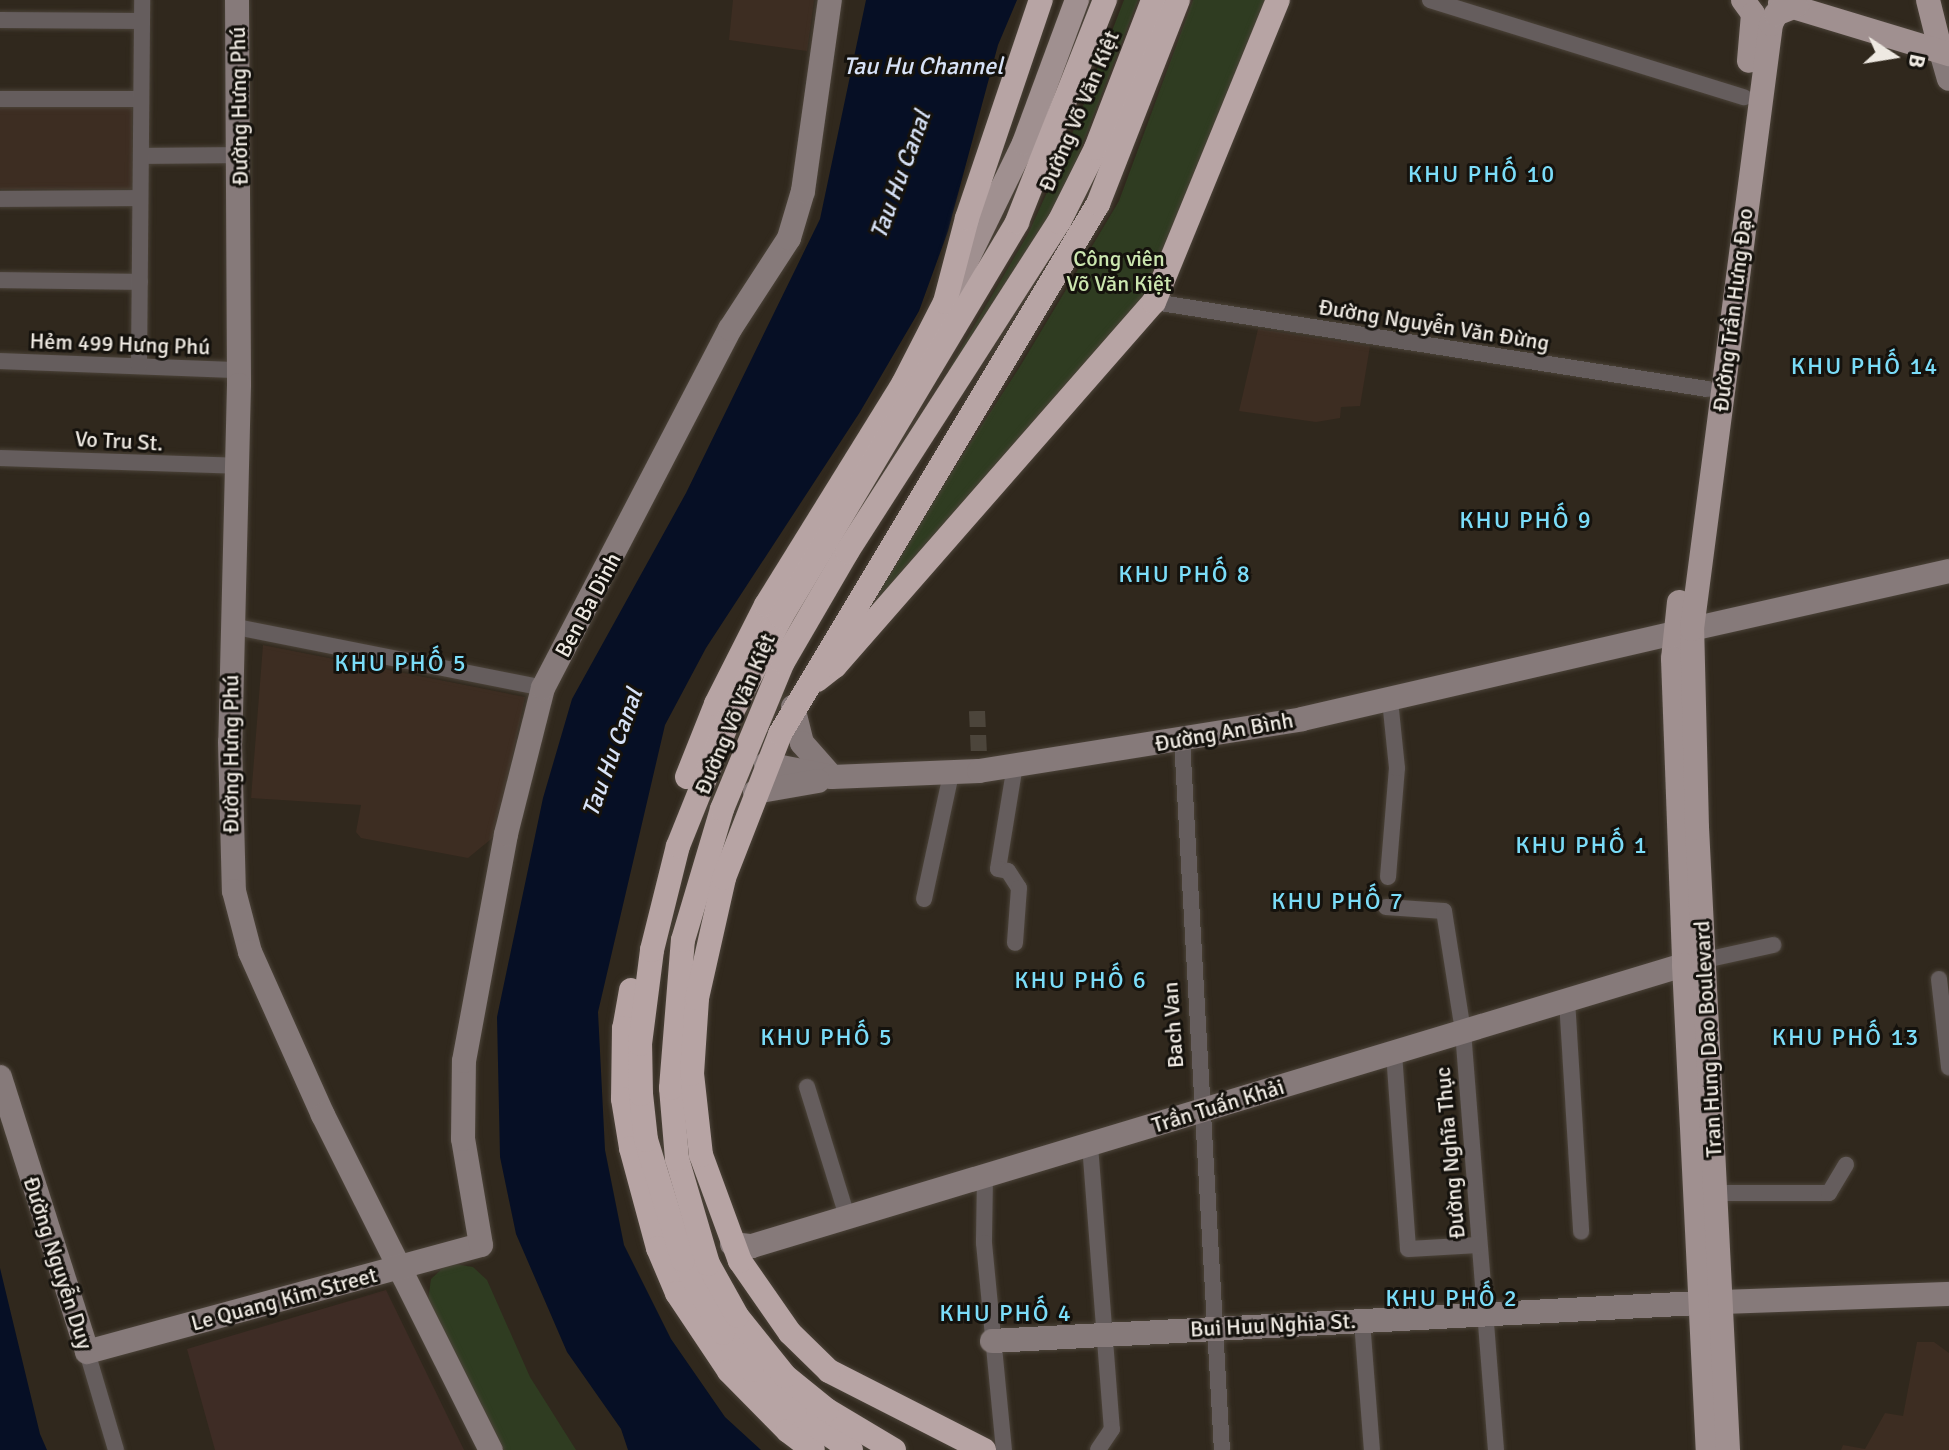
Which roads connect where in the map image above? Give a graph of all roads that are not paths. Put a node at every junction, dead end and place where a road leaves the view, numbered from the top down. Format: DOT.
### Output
graph roads {
  1 [pos="142,0"];
  2 [pos="237,0"];
  3 [pos="830,0"];
  4 [pos="1041,0"];
  5 [pos="1077,0"];
  6 [pos="1105,0"];
  7 [pos="1153,0"];
  8 [pos="1178,0"];
  9 [pos="1278,0"];
  10 [pos="1430,0"];
  11 [pos="1743,0"];
  12 [pos="1754,0"];
  13 [pos="1928,0"];
  14 [pos="1793,3"];
  15 [pos="0,20"];
  16 [pos="142,21"];
  17 [pos="1946,50"];
  18 [pos="1949,79"];
  19 [pos="1744,97"];
  20 [pos="0,99"];
  21 [pos="141,99"];
  22 [pos="240,155"];
  23 [pos="141,156"];
  24 [pos="140,198"];
  25 [pos="0,199"];
  26 [pos="0,280"];
  27 [pos="140,282"];
  28 [pos="945,302"];
  29 [pos="1154,302"];
  30 [pos="0,361"];
  31 [pos="139,366"];
  32 [pos="239,370"];
  33 [pos="903,384"];
  34 [pos="1714,390"];
  35 [pos="880,457"];
  36 [pos="0,458"];
  37 [pos="236,466"];
  38 [pos="1949,571"];
  39 [pos="231,626"];
  40 [pos="1684,631"];
  41 [pos="543,688"];
  42 [pos="798,697"];
  43 [pos="1390,700"];
  44 [pos="710,740"];
  45 [pos="1182,740"];
  46 [pos="742,753"];
  47 [pos="766,764"];
  48 [pos="1015,765"];
  49 [pos="951,774"];
  50 [pos="832,777"];
  51 [pos="755,792"];
  52 [pos="724,802"];
  53 [pos="1388,877"];
  54 [pos="924,899"];
  55 [pos="1386,907"];
  56 [pos="1015,943"];
  57 [pos="1773,945"];
  58 [pos="1694,962"];
  59 [pos="1939,979"];
  60 [pos="1567,1000"];
  61 [pos="1463,1031"];
  62 [pos="1394,1053"];
  63 [pos="1949,1067"];
  64 [pos="0,1077"];
  65 [pos="807,1087"];
  66 [pos="1201,1111"];
  67 [pos="1090,1145"];
  68 [pos="1846,1165"];
  69 [pos="985,1176"];
  70 [pos="1715,1193"];
  71 [pos="847,1216"];
  72 [pos="1581,1232"];
  73 [pos="481,1245"];
  74 [pos="1479,1245"];
  75 [pos="741,1250"];
  76 [pos="395,1268"];
  77 [pos="1949,1294"];
  78 [pos="1709,1302"];
  79 [pos="1485,1314"];
  80 [pos="1362,1321"];
  81 [pos="1215,1328"];
  82 [pos="1104,1334"];
  83 [pos="992,1341"];
  84 [pos="87,1352"];
  85 [pos="992,1447"];
  86 [pos="116,1450"];
  87 [pos="491,1450"];
  88 [pos="813,1450"];
  89 [pos="851,1450"];
  90 [pos="894,1450"];
  91 [pos="1098,1450"];
  92 [pos="1222,1450"];
  93 [pos="1372,1450"];
  94 [pos="1496,1450"];
  95 [pos="1708,1450"];
  96 [pos="1728,1450"];
  1 -- 16 [label="street"];
  2 -- 22 [label="street, Đường Hưng Phú"];
  3 -- 41 [label="street, Ben Ba Dinh"];
  4 -- 28 [label="highway, Đường Võ Văn Kiệt"];
  5 -- 28 [label="main road"];
  6 -- 35 [label="highway, Đường Võ Văn Kiệt"];
  7 -- 46 [label="highway, Đường Võ Văn Kiệt"];
  8 -- 42 [label="highway"];
  9 -- 29 [label="highway"];
  10 -- 19 [label="street"];
  11 -- 19 [label="main road, Đường Trần Hưng Đạo"];
  12 -- 14 [label="main road"];
  13 -- 17 [label="main road"];
  14 -- 17 [label="main road"];
  14 -- 34 [label="main road, Đường Trần Hưng Đạo"];
  15 -- 16 [label="street"];
  16 -- 21 [label="street"];
  17 -- 18 [label="street"];
  19 -- 34 [label="main road, Đường Trần Hưng Đạo"];
  20 -- 21 [label="street"];
  21 -- 23 [label="street"];
  22 -- 23 [label="street"];
  22 -- 32 [label="street, Đường Hưng Phú"];
  23 -- 24 [label="street"];
  24 -- 25 [label="street"];
  24 -- 27 [label="street"];
  26 -- 27 [label="street"];
  27 -- 31 [label="street"];
  28 -- 33 [label="highway, Đường Võ Văn Kiệt"];
  29 -- 34 [label="street, Đường Nguyễn Văn Đừng"];
  29 -- 42 [label="highway"];
  30 -- 31 [label="street, Hẻm 499 Hưng Phú"];
  31 -- 32 [label="street, Hẻm 499 Hưng Phú"];
  32 -- 37 [label="street, Đường Hưng Phú"];
  33 -- 35 [label="highway"];
  33 -- 44 [label="highway, Đường Võ Văn Kiệt"];
  34 -- 40 [label="main road, Đường Trần Hưng Đạo"];
  35 -- 44 [label="highway, Đường Võ Văn Kiệt"];
  36 -- 37 [label="street, Vo Tru St."];
  37 -- 39 [label="street, Đường Hưng Phú"];
  38 -- 40 [label="street, Đường An Bình"];
  39 -- 41 [label="street"];
  39 -- 76 [label="street, Đường Hưng Phú"];
  40 -- 43 [label="street, Đường An Bình"];
  40 -- 58 [label="main road, Tran Hung Dao Boulevard"];
  41 -- 73 [label="street, Ben Ba Dinh"];
  42 -- 47 [label="highway"];
  42 -- 50 [label="street"];
  43 -- 45 [label="street, Đường An Bình"];
  43 -- 53 [label="street"];
  44 -- 46 [label="highway"];
  44 -- 88 [label="highway, Đường Võ Văn Kiệt"];
  44 -- 89 [label="highway, Đường Võ Văn Kiệt"];
  45 -- 48 [label="street, Đường An Bình"];
  45 -- 66 [label="street, Bach Van"];
  46 -- 47 [label="highway"];
  46 -- 52 [label="highway, Đường Võ Văn Kiệt"];
  47 -- 50 [label="street, Đường An Bình"];
  47 -- 51 [label="highway"];
  48 -- 49 [label="street, Đường An Bình"];
  48 -- 56 [label="street"];
  49 -- 50 [label="street, Đường An Bình"];
  49 -- 54 [label="street"];
  50 -- 51 [label="street"];
  51 -- 52 [label="highway"];
  51 -- 75 [label="highway"];
  52 -- 90 [label="highway, Đường Võ Văn Kiệt"];
  55 -- 61 [label="street, Đường Nghĩa Thục"];
  57 -- 58 [label="street"];
  58 -- 60 [label="street, Trần Tuấn Khải"];
  58 -- 70 [label="main road, Tran Hung Dao Boulevard"];
  58 -- 78 [label="main road, Tran Hung Dao Boulevard"];
  59 -- 63 [label="street"];
  60 -- 61 [label="street, Trần Tuấn Khải"];
  60 -- 72 [label="street"];
  61 -- 62 [label="street, Trần Tuấn Khải"];
  61 -- 74 [label="street, Đường Nghĩa Thục"];
  62 -- 66 [label="street, Trần Tuấn Khải"];
  62 -- 74 [label="street"];
  64 -- 84 [label="street, Đường Nguyễn Duy"];
  65 -- 71 [label="street"];
  66 -- 67 [label="street, Trần Tuấn Khải"];
  66 -- 81 [label="street, Bach Van"];
  67 -- 69 [label="street, Trần Tuấn Khải"];
  67 -- 82 [label="street"];
  68 -- 70 [label="street"];
  69 -- 71 [label="street, Trần Tuấn Khải"];
  69 -- 83 [label="street"];
  70 -- 78 [label="main road, Tran Hung Dao Boulevard"];
  71 -- 75 [label="street, Trần Tuấn Khải"];
  73 -- 76 [label="street, Le Quang Kim Street"];
  74 -- 79 [label="street, Đường Nghĩa Thục"];
  75 -- 85 [label="highway"];
  76 -- 84 [label="street, Le Quang Kim Street"];
  76 -- 87 [label="street, Đường Hưng Phú"];
  77 -- 78 [label="street, Bui Huu Nghia St."];
  78 -- 79 [label="street, Bui Huu Nghia St."];
  78 -- 95 [label="main road, Tran Hung Dao Boulevard"];
  78 -- 96 [label="main road, Tran Hung Dao Boulevard"];
  79 -- 80 [label="street, Bui Huu Nghia St."];
  79 -- 94 [label="street, Đường Nghĩa Thục"];
  80 -- 81 [label="street, Bui Huu Nghia St."];
  80 -- 93 [label="street"];
  81 -- 82 [label="street, Bui Huu Nghia St."];
  81 -- 92 [label="street, Bach Van"];
  82 -- 83 [label="street, Bui Huu Nghia St."];
  82 -- 91 [label="street"];
  83 -- 85 [label="street"];
  84 -- 86 [label="street, Đường Nguyễn Duy"];
}
